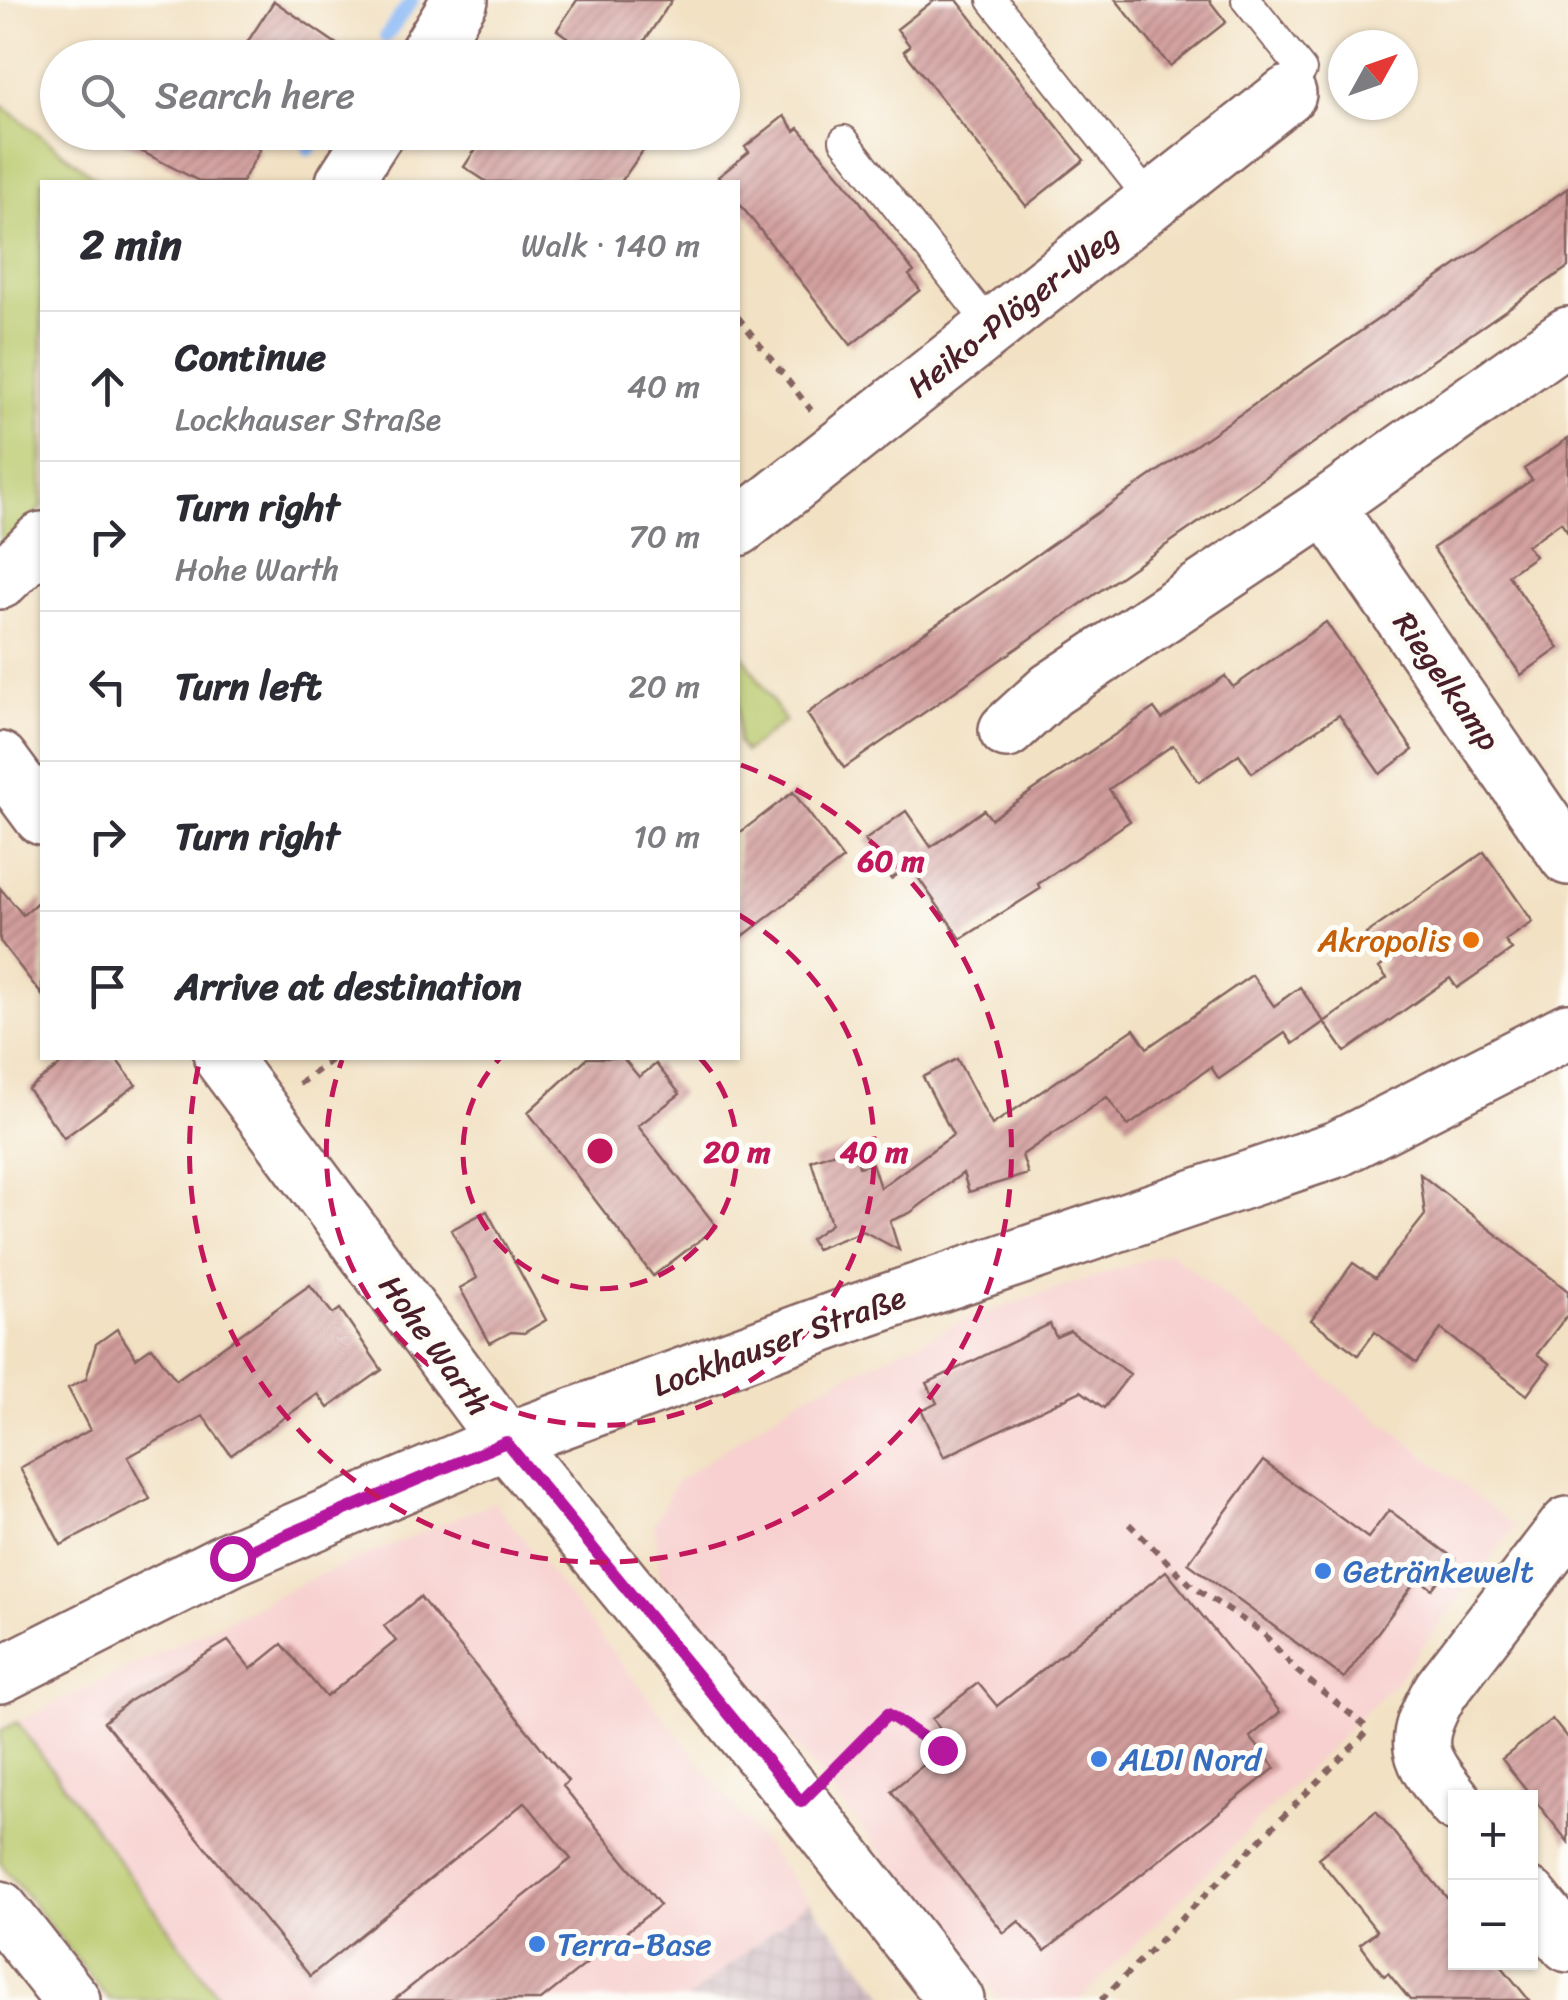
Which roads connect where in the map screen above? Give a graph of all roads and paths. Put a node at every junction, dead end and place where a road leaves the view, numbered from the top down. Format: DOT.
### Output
graph roads {
  1 [pos="460,0"];
  2 [pos="992,0"];
  3 [pos="1246,0"];
  4 [pos="435,40"];
  5 [pos="1288,94"];
  6 [pos="844,140"];
  7 [pos="364,150"];
  8 [pos="345,180"];
  9 [pos="1152,202"];
  10 [pos="740,320"];
  11 [pos="992,328"];
  12 [pos="1568,335"];
  13 [pos="840,447"];
  14 [pos="1326,506"];
  15 [pos="740,526"];
  16 [pos="40,542"];
  17 [pos="0,582"];
  18 [pos="1007,730"];
  19 [pos="0,760"];
  20 [pos="40,814"];
  21 [pos="1568,856"];
  22 [pos="1568,1031"];
  23 [pos="223,1060"];
  24 [pos="506,1442"];
  25 [pos="1129,1524"];
  26 [pos="1568,1526"];
  27 [pos="0,1675"];
  28 [pos="942,1750"];
  29 [pos="1448,1794"];
  30 [pos="801,1802"];
  31 [pos="1538,1907"];
  32 [pos="0,1908"];
  33 [pos="1568,1944"];
  34 [pos="72,2000"];
  35 [pos="956,2000"];
  36 [pos="1100,2000"];
  1 -- 4 [label="main road"];
  2 -- 9 [label="lane"];
  3 -- 5 [label="lane"];
  5 -- 9 [label="main road, Heiko-Plöger-Weg"];
  6 -- 11 [label="lane"];
  7 -- 8 [label="main road"];
  9 -- 11 [label="main road, Heiko-Plöger-Weg"];
  10 -- 13 [label="path"];
  11 -- 13 [label="main road, Heiko-Plöger-Weg"];
  12 -- 14 [label="main road"];
  13 -- 15 [label="main road, Heiko-Plöger-Weg"];
  14 -- 18 [label="main road"];
  14 -- 21 [label="main road, Riegelkamp"];
  16 -- 17 [label="main road"];
  19 -- 20 [label="main road"];
  22 -- 24 [label="main road, Lockhauser Straße"];
  23 -- 24 [label="main road, Hohe Warth"];
  24 -- 27 [label="main road, Lockhauser Straße"];
  24 -- 30 [label="main road, Hohe Warth"];
  25 -- 36 [label="path"];
  26 -- 29 [label="main road"];
  28 -- 30 [label="path"];
  30 -- 35 [label="main road, Hohe Warth"];
  31 -- 33 [label="main road"];
  32 -- 34 [label="main road"];
}
